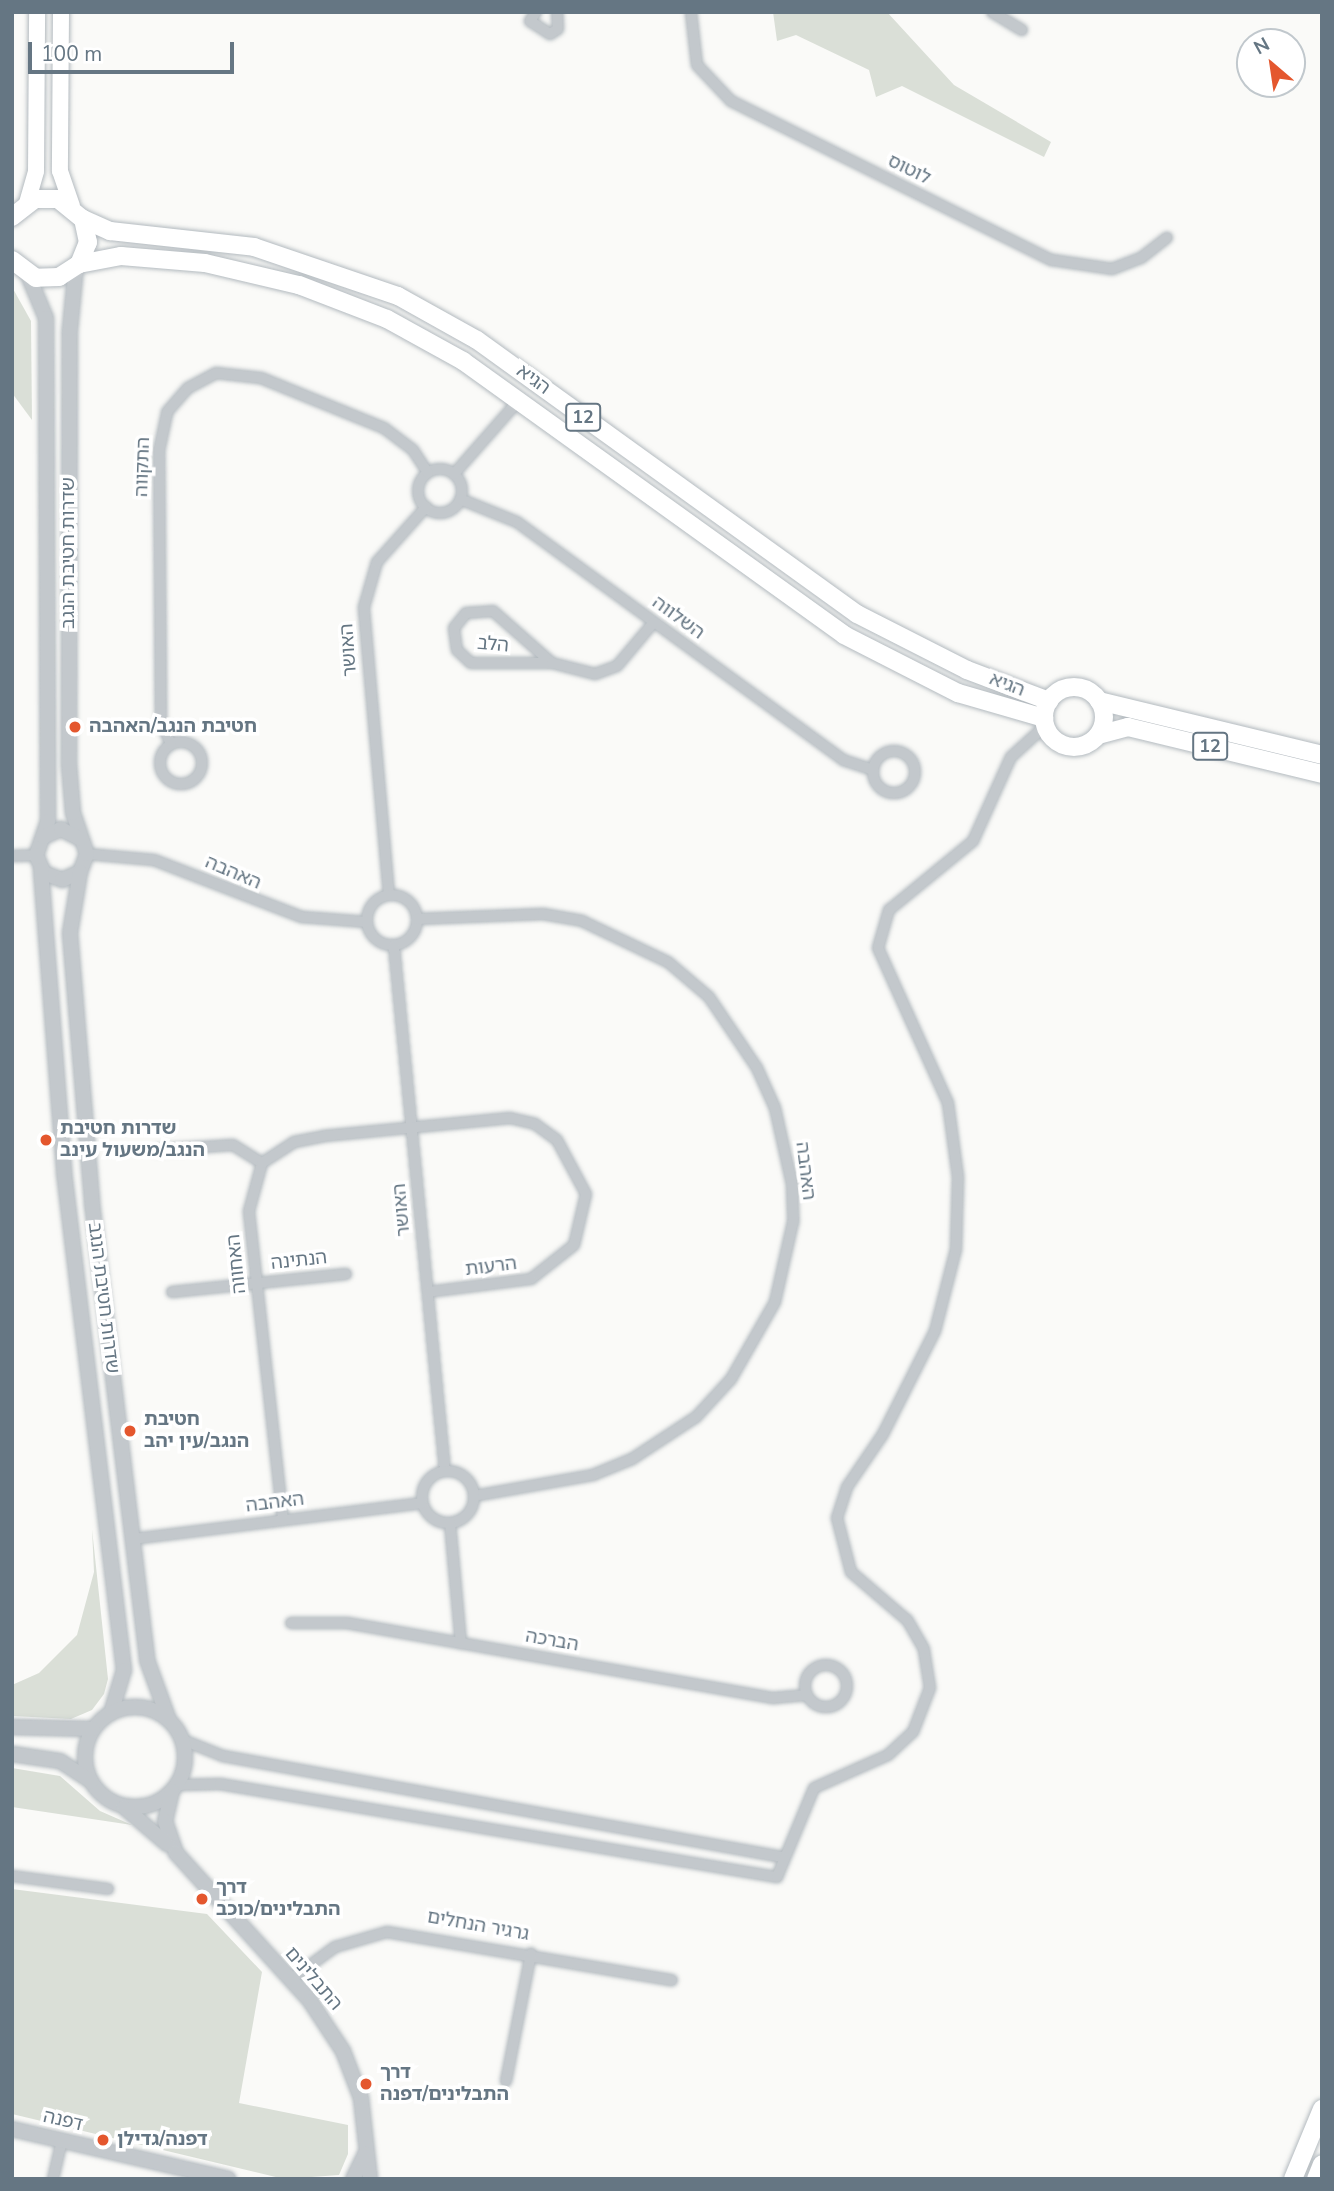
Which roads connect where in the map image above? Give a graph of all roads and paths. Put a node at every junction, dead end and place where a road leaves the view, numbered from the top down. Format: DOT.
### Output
graph roads {
  1 [pos="37,12"];
  2 [pos="61,12"];
  3 [pos="536,12"];
  4 [pos="557,12"];
  5 [pos="691,12"];
  6 [pos="992,12"];
  7 [pos="1022,30"];
  8 [pos="77,212"];
  9 [pos="16,213"];
  10 [pos="1167,238"];
  11 [pos="78,265"];
  12 [pos="17,266"];
  13 [pos="519,400"];
  14 [pos="428,473"];
  15 [pos="454,474"];
  16 [pos="460,499"];
  17 [pos="426,507"];
  18 [pos="653,622"];
  19 [pos="552,663"];
  20 [pos="1099,701"];
  21 [pos="1046,715"];
  22 [pos="1098,735"];
  23 [pos="170,744"];
  24 [pos="1322,755"];
  25 [pos="873,770"];
  26 [pos="1322,774"];
  27 [pos="43,837"];
  28 [pos="82,839"];
  29 [pos="87,854"];
  30 [pos="36,855"];
  31 [pos="12,856"];
  32 [pos="41,870"];
  33 [pos="80,872"];
  34 [pos="389,895"];
  35 [pos="417,919"];
  36 [pos="367,922"];
  37 [pos="394,946"];
  38 [pos="412,1128"];
  39 [pos="157,1150"];
  40 [pos="262,1163"];
  41 [pos="346,1274"];
  42 [pos="257,1283"];
  43 [pos="172,1292"];
  44 [pos="428,1292"];
  45 [pos="445,1471"];
  46 [pos="474,1496"];
  47 [pos="422,1503"];
  48 [pos="283,1520"];
  49 [pos="450,1524"];
  50 [pos="133,1539"];
  51 [pos="291,1623"];
  52 [pos="461,1643"];
  53 [pos="807,1695"];
  54 [pos="111,1713"];
  55 [pos="169,1720"];
  56 [pos="12,1727"];
  57 [pos="93,1729"];
  58 [pos="183,1740"];
  59 [pos="12,1754"];
  60 [pos="91,1781"];
  61 [pos="175,1788"];
  62 [pos="121,1805"];
  63 [pos="782,1857"];
  64 [pos="182,1860"];
  65 [pos="12,1876"];
  66 [pos="108,1889"];
  67 [pos="531,1954"];
  68 [pos="290,1980"];
  69 [pos="672,1980"];
  70 [pos="506,2081"];
  71 [pos="1322,2109"];
  72 [pos="12,2129"];
  73 [pos="62,2141"];
  74 [pos="366,2149"];
  75 [pos="1322,2164"];
  76 [pos="53,2179"];
  77 [pos="228,2179"];
  78 [pos="354,2179"];
  79 [pos="370,2179"];
  80 [pos="1293,2179"];
  81 [pos="1316,2179"];
  1 -- 9 [label="main road"];
  2 -- 8 [label="main road"];
  3 -- 4 [label="street"];
  5 -- 10 [label="street, לוטוס"];
  6 -- 7 [label="street"];
  8 -- 9 [label="highway, 12"];
  8 -- 11 [label="highway"];
  8 -- 21 [label="highway, הגיא / 12"];
  11 -- 12 [label="highway, 12"];
  11 -- 13 [label="highway, הגיא / 12"];
  11 -- 28 [label="street, שדרות חטיבת הנגב"];
  12 -- 27 [label="street, שדרות חטיבת הנגב"];
  13 -- 15 [label="street"];
  13 -- 21 [label="highway, הגיא / 12"];
  14 -- 15 [label="street"];
  14 -- 17 [label="street"];
  14 -- 23 [label="street, התקווה"];
  15 -- 16 [label="street"];
  16 -- 17 [label="street"];
  16 -- 18 [label="street, השלווה"];
  17 -- 34 [label="street, האושר"];
  18 -- 19 [label="street, הלב"];
  18 -- 25 [label="street, השלווה"];
  19 -- 19 [label="street, הלב"];
  20 -- 21 [label="highway, 12"];
  20 -- 22 [label="highway"];
  20 -- 24 [label="highway, 12"];
  21 -- 22 [label="highway, 12"];
  21 -- 63 [label="street"];
  22 -- 26 [label="highway, 12"];
  23 -- 23 [label="street"];
  25 -- 25 [label="street"];
  27 -- 28 [label="street"];
  27 -- 30 [label="street"];
  28 -- 29 [label="street"];
  29 -- 33 [label="street"];
  29 -- 36 [label="street, האהבה"];
  30 -- 31 [label="street"];
  30 -- 32 [label="street"];
  32 -- 33 [label="street"];
  32 -- 54 [label="street, שדרות חטיבת הנגב"];
  33 -- 50 [label="street, שדרות חטיבת הנגב"];
  34 -- 35 [label="street"];
  34 -- 36 [label="street"];
  35 -- 37 [label="street"];
  35 -- 46 [label="street, האהבה"];
  36 -- 37 [label="street"];
  37 -- 38 [label="street, האושר"];
  38 -- 40 [label="street"];
  38 -- 44 [label="street, האושר"];
  38 -- 44 [label="street, הרעות"];
  39 -- 40 [label="street"];
  40 -- 42 [label="street, האחווה"];
  41 -- 42 [label="street, הנתינה"];
  42 -- 43 [label="street, הנתינה"];
  42 -- 48 [label="street, האחווה"];
  44 -- 45 [label="street, האושר"];
  45 -- 46 [label="street"];
  45 -- 47 [label="street"];
  46 -- 49 [label="street"];
  47 -- 48 [label="street, האהבה"];
  47 -- 49 [label="street"];
  48 -- 50 [label="street, האהבה"];
  49 -- 52 [label="street"];
  50 -- 55 [label="street, שדרות חטיבת הנגב"];
  51 -- 52 [label="street, הברכה"];
  52 -- 53 [label="street, הברכה"];
  53 -- 53 [label="street"];
  54 -- 55 [label="street"];
  54 -- 57 [label="street"];
  55 -- 58 [label="street"];
  56 -- 57 [label="street"];
  57 -- 60 [label="street"];
  58 -- 61 [label="street"];
  58 -- 63 [label="street"];
  59 -- 60 [label="street"];
  60 -- 62 [label="street"];
  61 -- 62 [label="street"];
  61 -- 63 [label="street"];
  61 -- 64 [label="street, התבלינים"];
  62 -- 64 [label="street, התבלינים"];
  64 -- 68 [label="street, התבלינים"];
  65 -- 66 [label="street"];
  67 -- 68 [label="street, גרגיר הנחלים"];
  67 -- 69 [label="street, גרגיר הנחלים"];
  67 -- 70 [label="street"];
  68 -- 74 [label="street, התבלינים"];
  71 -- 80 [label="highway"];
  72 -- 73 [label="street, דפנה"];
  73 -- 76 [label="street"];
  73 -- 77 [label="street, דפנה"];
  74 -- 78 [label="street"];
  74 -- 79 [label="street, התבלינים"];
  75 -- 81 [label="highway"];
}
